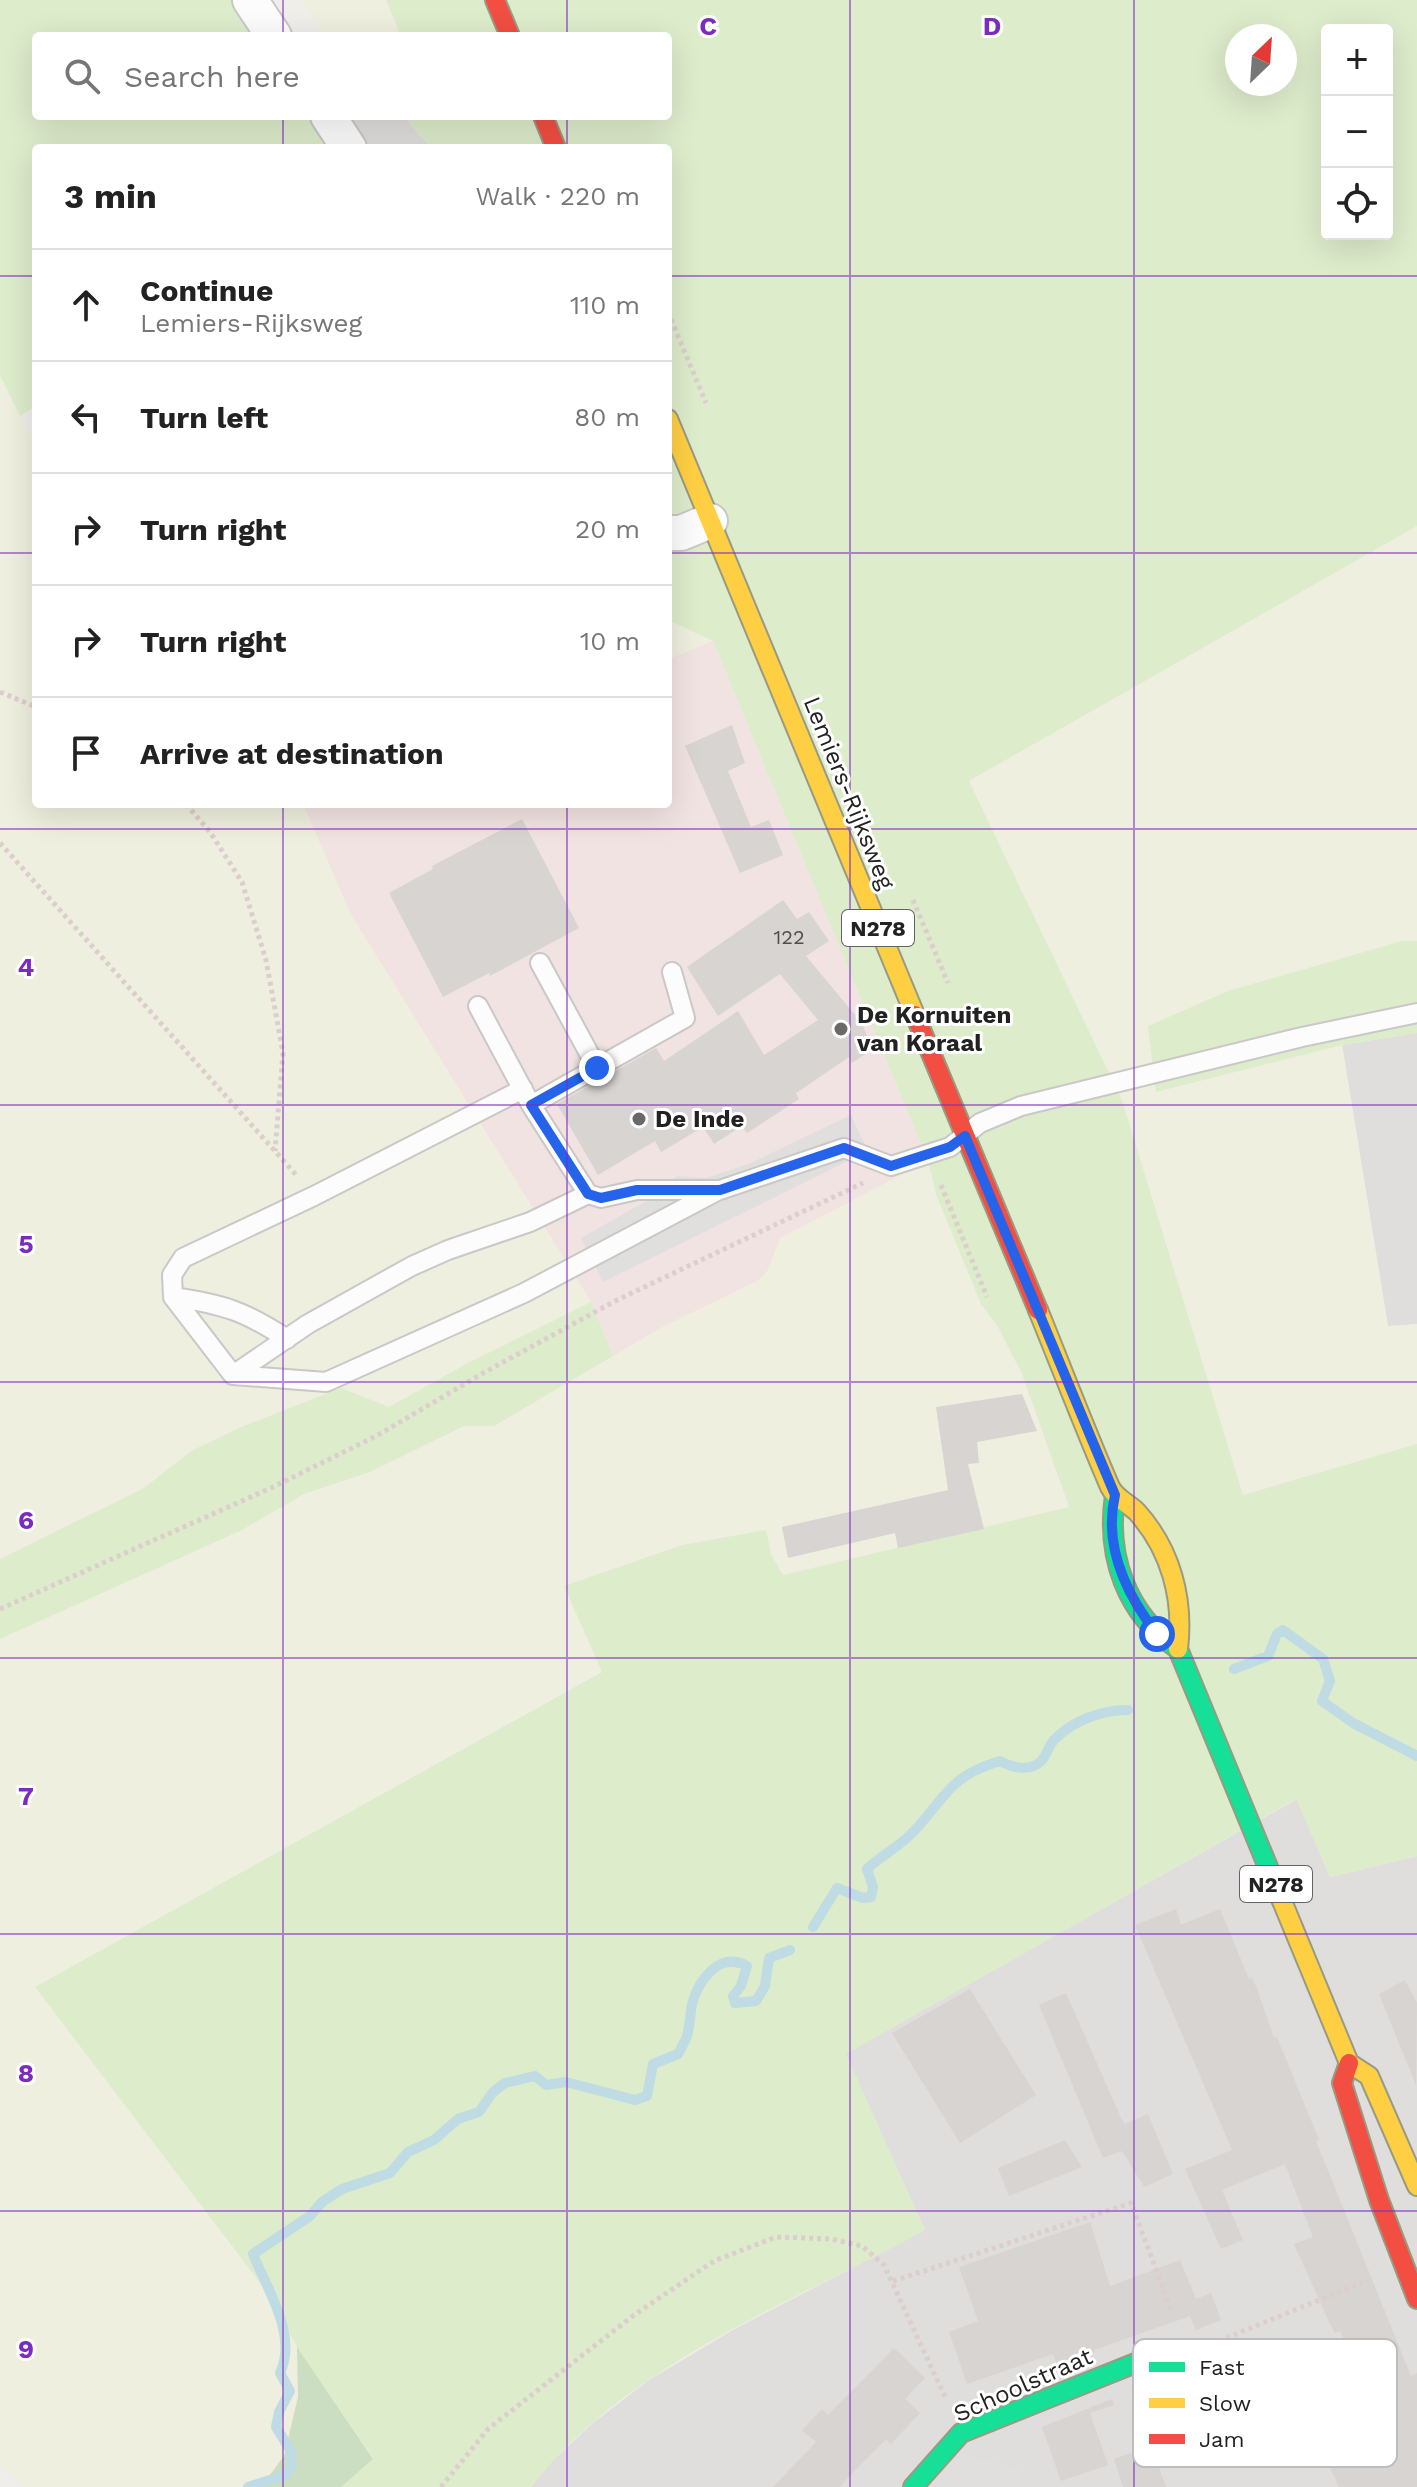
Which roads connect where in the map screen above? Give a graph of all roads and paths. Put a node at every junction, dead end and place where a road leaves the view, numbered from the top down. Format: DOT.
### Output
graph roads {
  1 [pos="250,0"];
  2 [pos="496,0"];
  3 [pos="271,32"];
  4 [pos="508,32"];
  5 [pos="331,120"];
  6 [pos="545,120"];
  7 [pos="346,144"];
  8 [pos="554,144"];
  9 [pos="672,429"];
  10 [pos="710,521"];
  11 [pos="672,533"];
  12 [pos="0,692"];
  13 [pos="32,705"];
  14 [pos="189,808"];
  15 [pos="0,843"];
  16 [pos="540,963"];
  17 [pos="672,972"];
  18 [pos="478,1006"];
  19 [pos="1417,1013"];
  20 [pos="597,1068"];
  21 [pos="527,1097"];
  22 [pos="965,1136"];
  23 [pos="275,1151"];
  24 [pos="891,1166"];
  25 [pos="720,1190"];
  26 [pos="588,1194"];
  27 [pos="314,1196"];
  28 [pos="173,1297"];
  29 [pos="287,1339"];
  30 [pos="233,1375"];
  31 [pos="1115,1495"];
  32 [pos="0,1609"];
  33 [pos="1178,1649"];
  34 [pos="1349,2063"];
  35 [pos="1417,2186"];
  36 [pos="1379,2276"];
  37 [pos="893,2281"];
  38 [pos="1417,2299"];
  39 [pos="1173,2315"];
  40 [pos="1224,2339"];
  41 [pos="1133,2364"];
  42 [pos="961,2433"];
  43 [pos="441,2487"];
  44 [pos="913,2487"];
  1 -- 3 [label="street"];
  2 -- 4 [label="main road"];
  5 -- 7 [label="street"];
  6 -- 8 [label="main road"];
  9 -- 10 [label="main road, Lemiers-Rijksweg / N278"];
  10 -- 11 [label="street"];
  10 -- 22 [label="main road, Lemiers-Rijksweg / N278"];
  12 -- 13 [label="path"];
  14 -- 23 [label="path"];
  15 -- 23 [label="path"];
  16 -- 20 [label="lane"];
  17 -- 20 [label="lane"];
  18 -- 21 [label="lane"];
  19 -- 22 [label="lane"];
  20 -- 21 [label="lane"];
  21 -- 26 [label="lane"];
  21 -- 27 [label="lane"];
  22 -- 24 [label="lane"];
  22 -- 31 [label="main road, Lemiers-Rijksweg / N278"];
  23 -- 27 [label="path"];
  24 -- 25 [label="lane"];
  24 -- 32 [label="path"];
  25 -- 26 [label="lane"];
  25 -- 30 [label="lane"];
  26 -- 29 [label="lane"];
  27 -- 28 [label="lane"];
  28 -- 29 [label="lane"];
  28 -- 30 [label="lane"];
  29 -- 30 [label="lane"];
  31 -- 33 [label="main road, Lemiers-Rijksweg / N278"];
  31 -- 33 [label="main road, Lemiers-Rijksweg / N278"];
  33 -- 34 [label="main road, Lemiers-Rijksweg / N278"];
  34 -- 35 [label="main road, Lemiers-Rijksweg / N278"];
  34 -- 38 [label="main road, Lemiers-Rijksweg / N278"];
  36 -- 40 [label="path"];
  37 -- 39 [label="path"];
  37 -- 42 [label="path"];
  37 -- 43 [label="path"];
  41 -- 42 [label="main road, Schoolstraat"];
  42 -- 44 [label="main road, Schoolstraat"];
}
